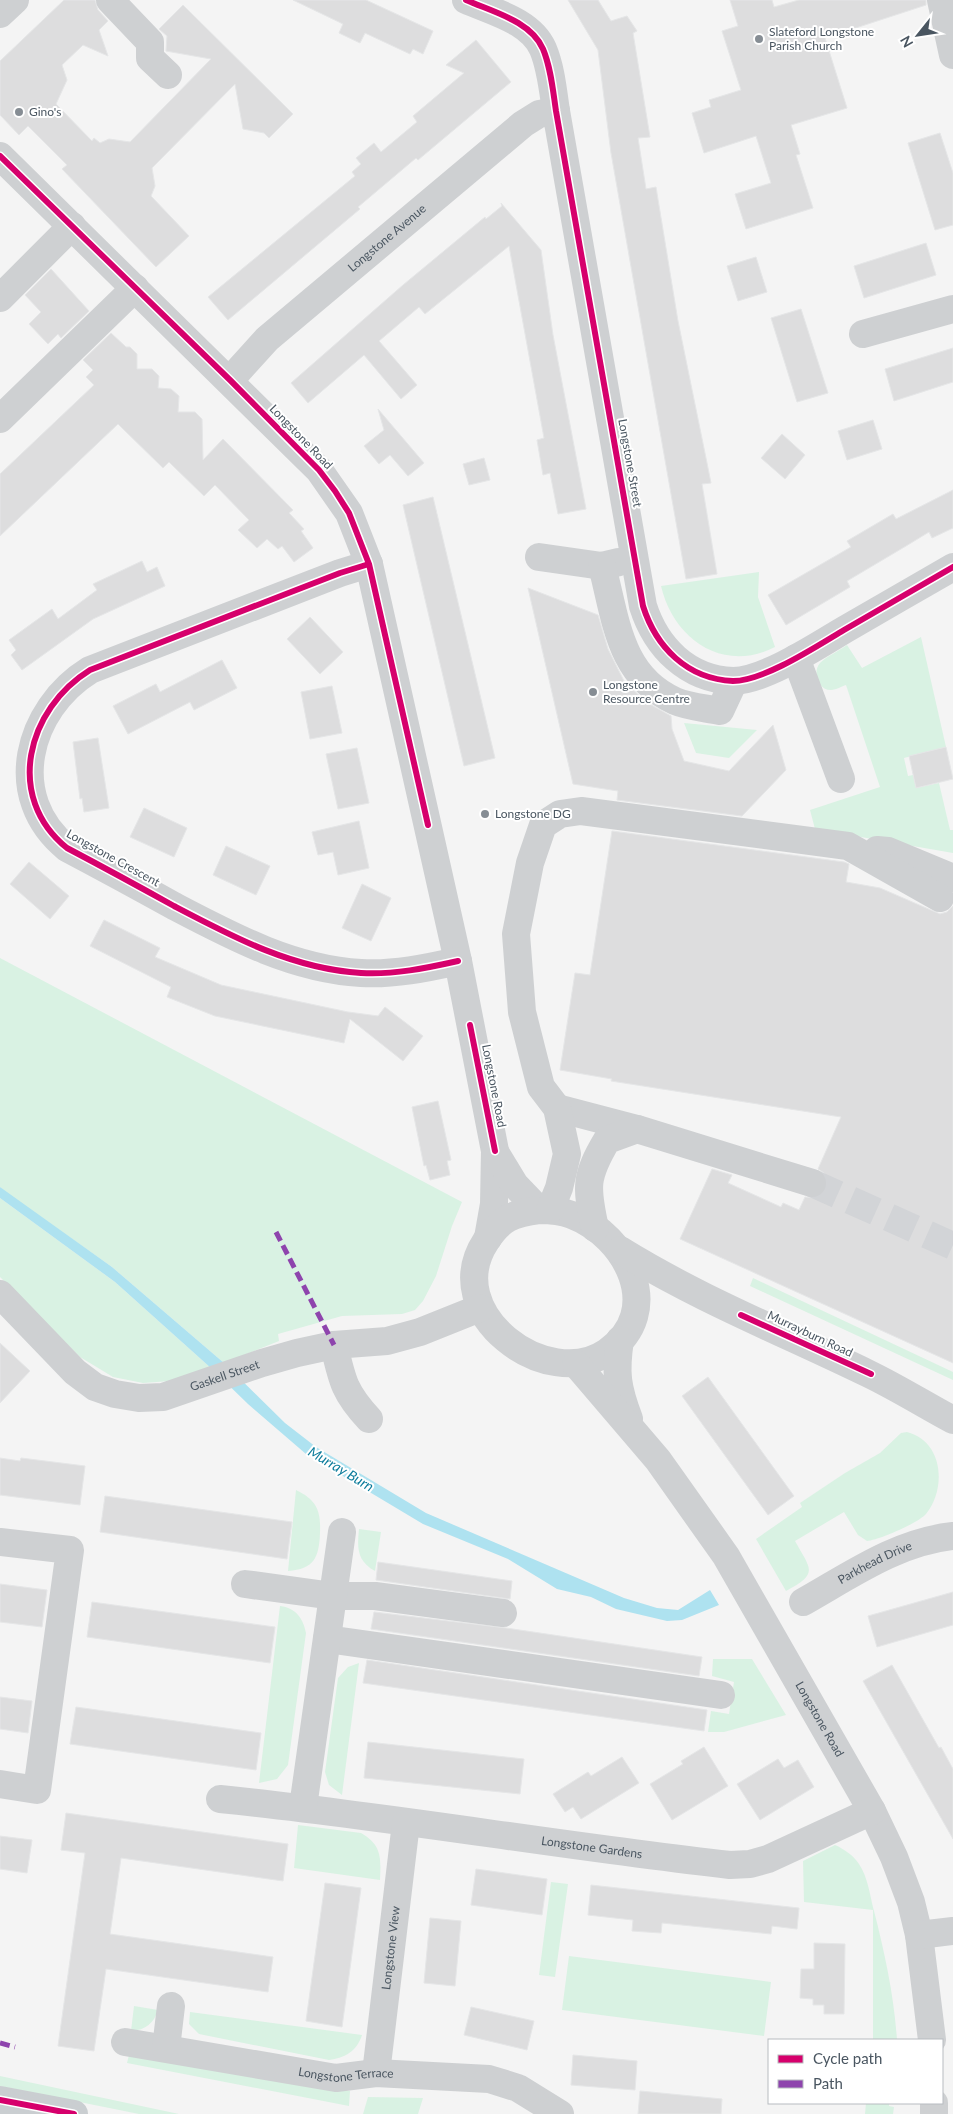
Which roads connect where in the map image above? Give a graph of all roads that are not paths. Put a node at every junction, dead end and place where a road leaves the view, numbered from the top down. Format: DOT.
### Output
graph roads {
  1 [pos="15,0"];
  2 [pos="110,0"];
  3 [pos="466,0"];
  4 [pos="941,0"];
  5 [pos="0,14"];
  6 [pos="953,55"];
  7 [pos="168,75"];
  8 [pos="556,110"];
  9 [pos="0,156"];
  10 [pos="72,226"];
  11 [pos="135,288"];
  12 [pos="0,298"];
  13 [pos="953,309"];
  14 [pos="863,334"];
  15 [pos="230,380"];
  16 [pos="0,419"];
  17 [pos="539,557"];
  18 [pos="635,558"];
  19 [pos="368,564"];
  20 [pos="602,566"];
  21 [pos="953,568"];
  22 [pos="796,658"];
  23 [pos="734,681"];
  24 [pos="840,779"];
  25 [pos="946,888"];
  26 [pos="458,961"];
  27 [pos="557,1108"];
  28 [pos="637,1129"];
  29 [pos="495,1151"];
  30 [pos="812,1183"];
  31 [pos="545,1210"];
  32 [pos="595,1228"];
  33 [pos="488,1238"];
  34 [pos="616,1248"];
  35 [pos="0,1294"];
  36 [pos="639,1301"];
  37 [pos="710,1301"];
  38 [pos="480,1308"];
  39 [pos="620,1340"];
  40 [pos="334,1345"];
  41 [pos="576,1364"];
  42 [pos="369,1419"];
  43 [pos="953,1420"];
  44 [pos="634,1430"];
  45 [pos="342,1532"];
  46 [pos="953,1536"];
  47 [pos="0,1542"];
  48 [pos="245,1584"];
  49 [pos="333,1596"];
  50 [pos="803,1602"];
  51 [pos="504,1613"];
  52 [pos="327,1638"];
  53 [pos="721,1695"];
  54 [pos="0,1784"];
  55 [pos="220,1799"];
  56 [pos="304,1807"];
  57 [pos="872,1811"];
  58 [pos="406,1823"];
  59 [pos="953,1931"];
  60 [pos="919,1935"];
  61 [pos="171,2006"];
  62 [pos="932,2039"];
  63 [pos="125,2042"];
  64 [pos="166,2048"];
  65 [pos="376,2073"];
  66 [pos="0,2100"];
  67 [pos="74,2114"];
  68 [pos="560,2114"];
  1 -- 5 [label="street"];
  2 -- 7 [label="street"];
  3 -- 8 [label="street, Longstone Street"];
  4 -- 6 [label="street"];
  8 -- 15 [label="street, Longstone Avenue"];
  8 -- 18 [label="street, Longstone Street"];
  9 -- 10 [label="street, Longstone Road"];
  10 -- 11 [label="street, Longstone Road"];
  10 -- 12 [label="street"];
  11 -- 15 [label="street, Longstone Road"];
  11 -- 16 [label="street"];
  13 -- 14 [label="street"];
  15 -- 19 [label="street, Longstone Road"];
  17 -- 20 [label="street"];
  18 -- 20 [label="street"];
  18 -- 23 [label="street, Longstone Street"];
  19 -- 26 [label="street, Longstone Road"];
  19 -- 26 [label="street, Longstone Crescent"];
  20 -- 23 [label="street"];
  21 -- 22 [label="street, Longstone Street"];
  22 -- 23 [label="street, Longstone Street"];
  22 -- 24 [label="street"];
  25 -- 27 [label="street"];
  26 -- 29 [label="street, Longstone Road"];
  27 -- 28 [label="street"];
  27 -- 31 [label="street"];
  28 -- 30 [label="street"];
  28 -- 32 [label="street"];
  29 -- 31 [label="street, Longstone Road"];
  29 -- 33 [label="street, Longstone Road"];
  31 -- 32 [label="street"];
  31 -- 33 [label="street"];
  32 -- 34 [label="street"];
  33 -- 38 [label="street"];
  34 -- 36 [label="street"];
  34 -- 37 [label="street, Murrayburn Road"];
  35 -- 40 [label="street, Gaskell Street"];
  36 -- 37 [label="street, Murrayburn Road"];
  36 -- 39 [label="street"];
  37 -- 43 [label="street, Murrayburn Road"];
  38 -- 40 [label="street, Gaskell Street"];
  38 -- 41 [label="street"];
  39 -- 41 [label="street"];
  39 -- 44 [label="street, Longstone Road"];
  40 -- 42 [label="street"];
  41 -- 44 [label="street, Longstone Road"];
  44 -- 57 [label="street, Longstone Road"];
  45 -- 49 [label="street"];
  46 -- 50 [label="street, Parkhead Drive"];
  47 -- 54 [label="street"];
  48 -- 49 [label="street"];
  49 -- 51 [label="street"];
  49 -- 52 [label="street"];
  52 -- 53 [label="street"];
  52 -- 56 [label="street"];
  55 -- 56 [label="street, Longstone Gardens"];
  56 -- 58 [label="street, Longstone Gardens"];
  57 -- 58 [label="street, Longstone Gardens"];
  57 -- 60 [label="street, Longstone Road"];
  58 -- 65 [label="street, Longstone View"];
  59 -- 60 [label="street"];
  60 -- 62 [label="street, Longstone Road"];
  61 -- 64 [label="street"];
  63 -- 64 [label="street, Longstone Terrace"];
  64 -- 65 [label="street, Longstone Terrace"];
  65 -- 68 [label="street, Longstone Terrace"];
  66 -- 67 [label="main road"];
}
